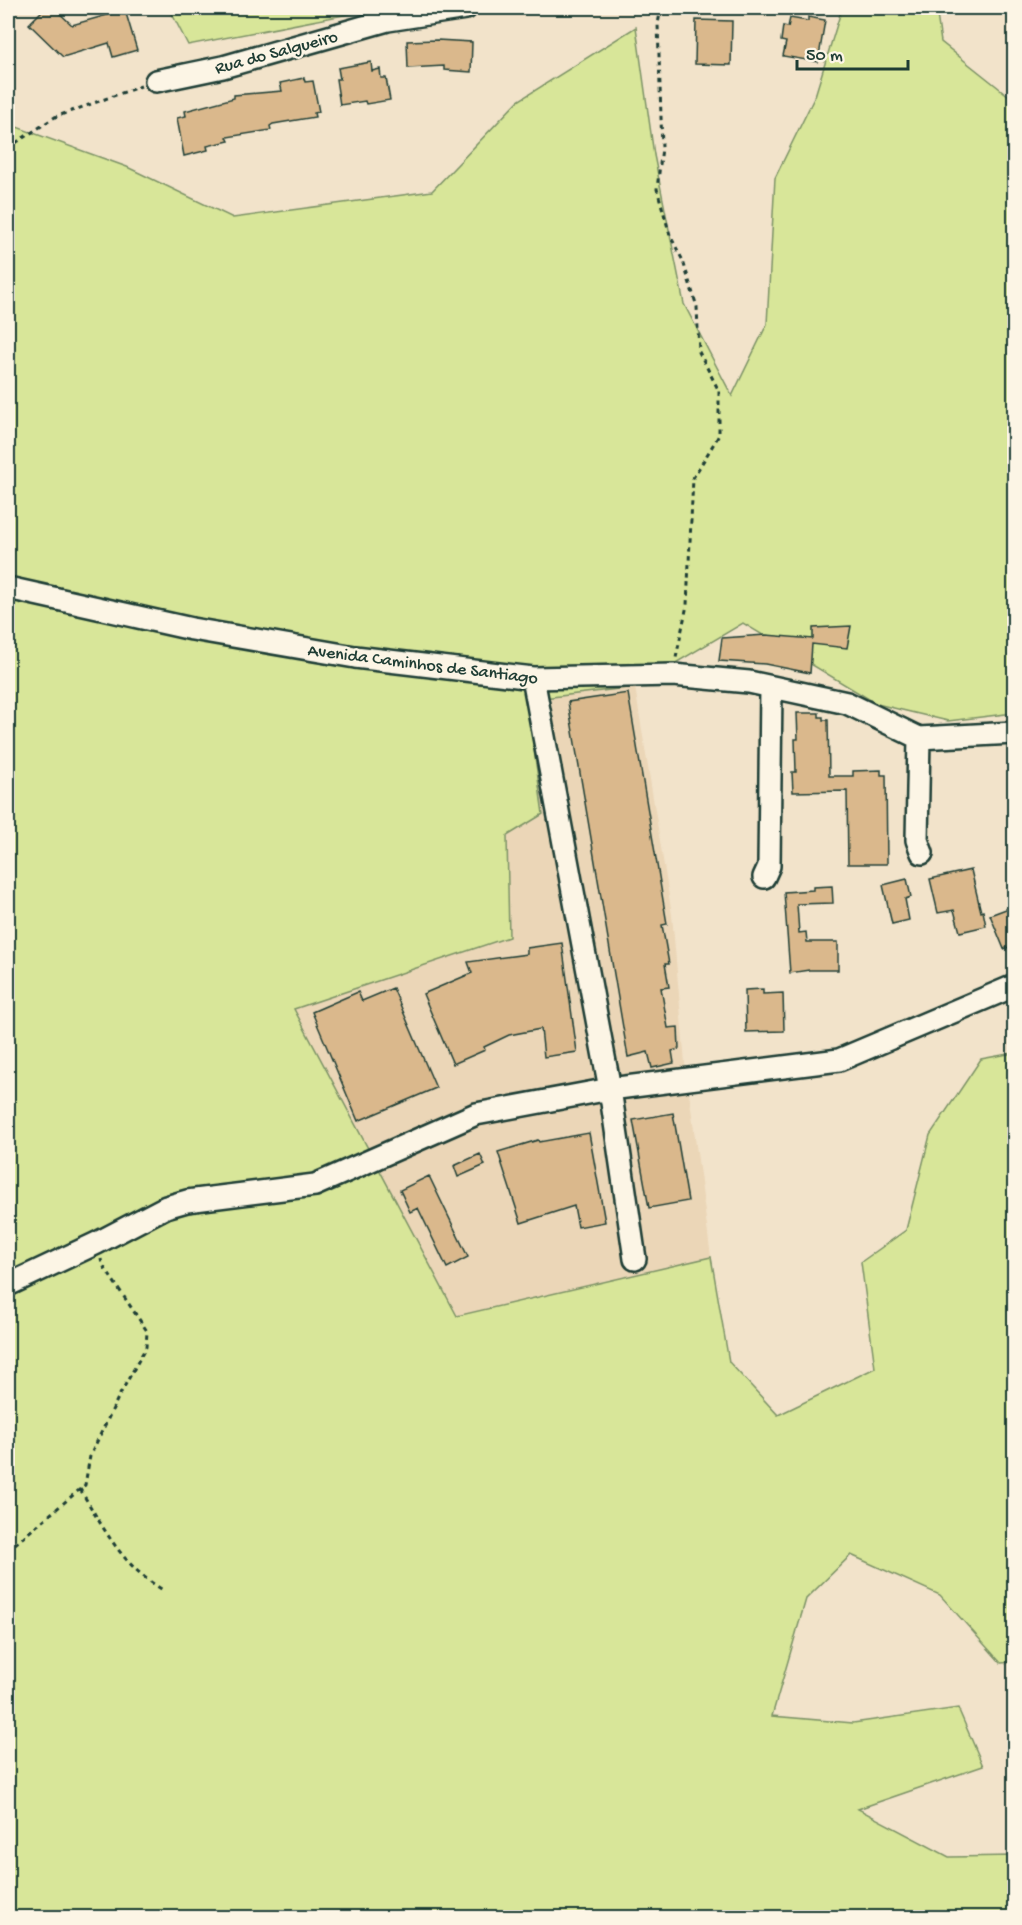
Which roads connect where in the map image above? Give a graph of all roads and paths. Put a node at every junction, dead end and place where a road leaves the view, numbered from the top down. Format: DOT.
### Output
graph roads {
  1 [pos="466,8"];
  2 [pos="661,8"];
  3 [pos="156,81"];
  4 [pos="8,148"];
  5 [pos="8,588"];
  6 [pos="673,675"];
  7 [pos="533,678"];
  8 [pos="771,687"];
  9 [pos="1014,733"];
  10 [pos="919,738"];
  11 [pos="922,853"];
  12 [pos="764,877"];
  13 [pos="1014,986"];
  14 [pos="610,1089"];
  15 [pos="97,1243"];
  16 [pos="635,1259"];
  17 [pos="8,1285"];
  18 [pos="80,1489"];
  19 [pos="8,1550"];
  20 [pos="163,1590"];
  1 -- 3 [label="street, Rua do Salgueiro"];
  2 -- 6 [label="path"];
  3 -- 4 [label="path"];
  5 -- 7 [label="street, Avenida Caminhos de Santiago"];
  6 -- 7 [label="street, Avenida Caminhos de Santiago"];
  6 -- 8 [label="street, Avenida Caminhos de Santiago"];
  7 -- 14 [label="street"];
  8 -- 10 [label="street, Avenida Caminhos de Santiago"];
  8 -- 12 [label="street"];
  9 -- 10 [label="street, Avenida Caminhos de Santiago"];
  10 -- 11 [label="street"];
  13 -- 14 [label="street"];
  14 -- 15 [label="street"];
  14 -- 16 [label="street"];
  15 -- 17 [label="street"];
  15 -- 18 [label="path"];
  18 -- 19 [label="path"];
  18 -- 20 [label="path"];
}
